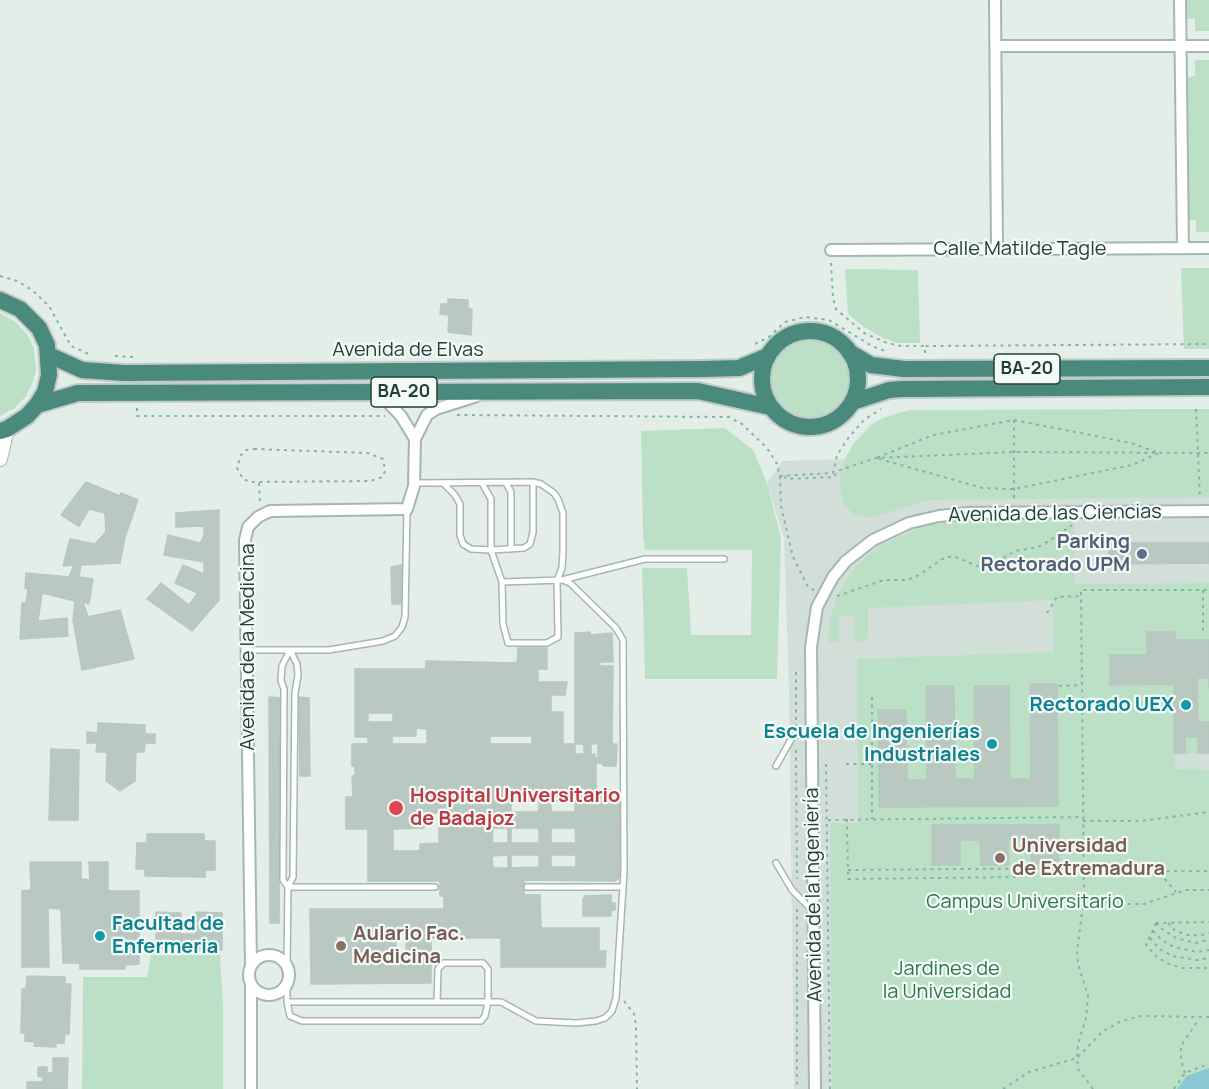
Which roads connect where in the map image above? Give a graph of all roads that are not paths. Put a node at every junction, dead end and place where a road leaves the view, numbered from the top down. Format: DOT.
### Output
graph roads {
  1 [pos="995,0"];
  2 [pos="1180,0"];
  3 [pos="996,46"];
  4 [pos="1209,46"];
  5 [pos="1181,47"];
  6 [pos="1183,248"];
  7 [pos="1209,248"];
  8 [pos="997,249"];
  9 [pos="831,250"];
  10 [pos="0,300"];
  11 [pos="849,352"];
  12 [pos="49,355"];
  13 [pos="768,356"];
  14 [pos="1209,368"];
  15 [pos="1209,387"];
  16 [pos="378,392"];
  17 [pos="490,392"];
  18 [pos="853,402"];
  19 [pos="38,405"];
  20 [pos="770,407"];
  21 [pos="4,430"];
  22 [pos="415,439"];
  23 [pos="0,459"];
  24 [pos="533,482"];
  25 [pos="414,483"];
  26 [pos="443,483"];
  27 [pos="482,483"];
  28 [pos="506,483"];
  29 [pos="406,509"];
  30 [pos="1205,511"];
  31 [pos="491,549"];
  32 [pos="511,549"];
  33 [pos="724,559"];
  34 [pos="557,581"];
  35 [pos="502,582"];
  36 [pos="822,595"];
  37 [pos="247,650"];
  38 [pos="290,650"];
  39 [pos="812,728"];
  40 [pos="776,766"];
  41 [pos="776,863"];
  42 [pos="288,887"];
  43 [pos="435,887"];
  44 [pos="527,887"];
  45 [pos="623,887"];
  46 [pos="814,911"];
  47 [pos="251,966"];
  48 [pos="287,966"];
  49 [pos="251,984"];
  50 [pos="287,984"];
  51 [pos="287,1002"];
  52 [pos="437,1002"];
  53 [pos="488,1002"];
  54 [pos="251,1089"];
  55 [pos="815,1089"];
  1 -- 3 [label="street"];
  2 -- 5 [label="street"];
  3 -- 5 [label="street"];
  3 -- 8 [label="street"];
  4 -- 5 [label="street"];
  5 -- 6 [label="street"];
  6 -- 7 [label="street, Calle Matilde Tagle"];
  6 -- 8 [label="street, Calle Matilde Tagle"];
  8 -- 9 [label="street, Calle Matilde Tagle"];
  10 -- 12 [label="highway"];
  11 -- 13 [label="highway, BA-20"];
  11 -- 14 [label="highway, BA-20"];
  11 -- 18 [label="highway"];
  12 -- 13 [label="highway, Avenida de Elvas / BA-20"];
  12 -- 19 [label="highway"];
  13 -- 20 [label="highway"];
  15 -- 18 [label="highway, BA-20"];
  16 -- 17 [label="highway, BA-20"];
  16 -- 19 [label="highway, BA-20"];
  16 -- 22 [label="street"];
  17 -- 20 [label="highway, BA-20"];
  17 -- 22 [label="street"];
  18 -- 20 [label="highway, BA-20"];
  19 -- 21 [label="highway, BA-20"];
  21 -- 23 [label="main road"];
  22 -- 25 [label="street"];
  24 -- 28 [label="lane"];
  24 -- 32 [label="lane"];
  24 -- 34 [label="lane"];
  25 -- 26 [label="lane"];
  25 -- 29 [label="street"];
  26 -- 27 [label="lane"];
  26 -- 31 [label="lane"];
  27 -- 28 [label="lane"];
  27 -- 31 [label="lane"];
  28 -- 32 [label="lane"];
  29 -- 37 [label="street, Avenida de la Medicina"];
  29 -- 38 [label="lane"];
  30 -- 36 [label="street, Avenida de las Ciencias"];
  31 -- 32 [label="lane"];
  31 -- 35 [label="lane"];
  33 -- 34 [label="lane"];
  34 -- 35 [label="lane"];
  34 -- 35 [label="lane"];
  34 -- 45 [label="lane"];
  36 -- 39 [label="street, Avenida de la Ingeniería"];
  37 -- 38 [label="lane"];
  37 -- 47 [label="street, Avenida de la Medicina"];
  38 -- 42 [label="lane"];
  38 -- 42 [label="lane"];
  39 -- 40 [label="lane"];
  39 -- 46 [label="street, Avenida de la Ingeniería"];
  41 -- 46 [label="lane"];
  42 -- 43 [label="lane"];
  42 -- 48 [label="lane"];
  44 -- 45 [label="lane"];
  45 -- 53 [label="lane"];
  46 -- 55 [label="street, Avenida de la Ingeniería"];
  47 -- 48 [label="street"];
  47 -- 49 [label="street"];
  48 -- 50 [label="street"];
  49 -- 50 [label="street"];
  49 -- 54 [label="street"];
  50 -- 51 [label="lane"];
  51 -- 52 [label="lane"];
  51 -- 53 [label="lane"];
  52 -- 53 [label="lane"];
  52 -- 53 [label="lane"];
}
